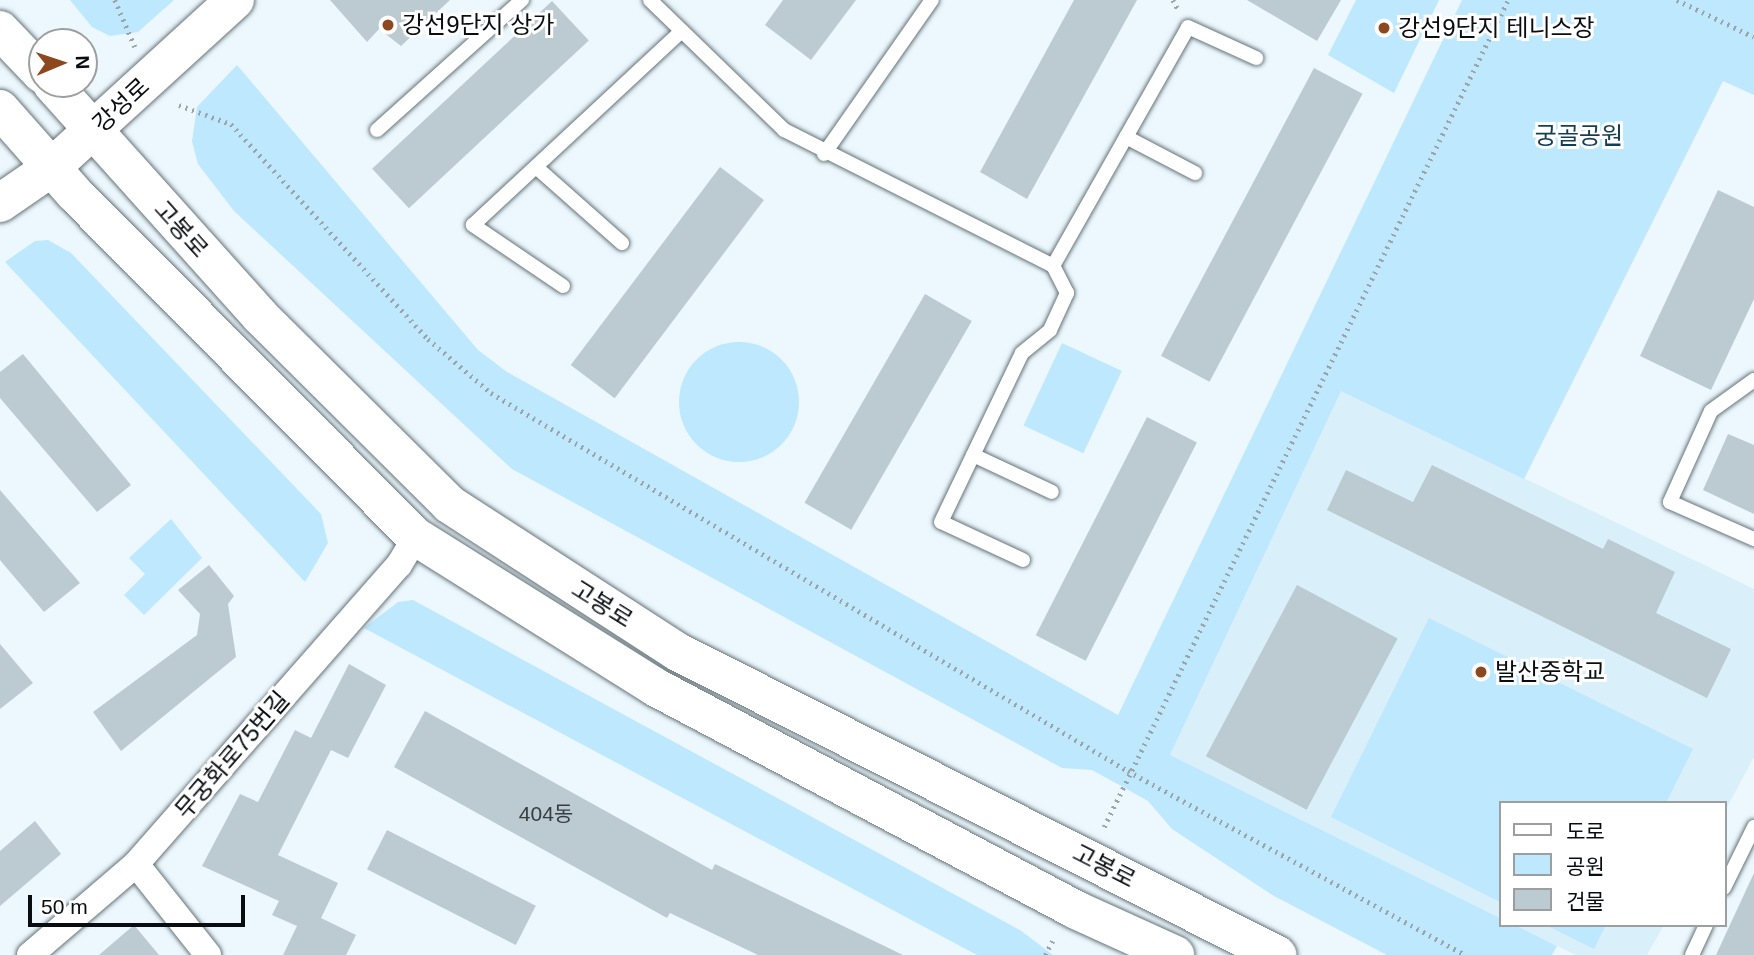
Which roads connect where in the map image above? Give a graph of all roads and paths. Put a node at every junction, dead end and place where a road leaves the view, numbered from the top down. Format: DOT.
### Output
graph roads {
  1 [pos="115,0"];
  2 [pos="235,0"];
  3 [pos="522,0"];
  4 [pos="650,0"];
  5 [pos="932,0"];
  6 [pos="1508,0"];
  7 [pos="1677,0"];
  8 [pos="0,30"];
  9 [pos="682,32"];
  10 [pos="1754,37"];
  11 [pos="137,50"];
  12 [pos="1256,58"];
  13 [pos="28,59"];
  14 [pos="65,98"];
  15 [pos="179,105"];
  16 [pos="0,109"];
  17 [pos="95,129"];
  18 [pos="377,130"];
  19 [pos="1126,137"];
  20 [pos="824,153"];
  21 [pos="536,167"];
  22 [pos="51,168"];
  23 [pos="1195,173"];
  24 [pos="0,203"];
  25 [pos="622,243"];
  26 [pos="1053,266"];
  27 [pos="563,286"];
  28 [pos="1753,378"];
  29 [pos="973,455"];
  30 [pos="1052,492"];
  31 [pos="415,537"];
  32 [pos="1754,539"];
  33 [pos="1023,560"];
  34 [pos="1128,771"];
  35 [pos="1104,827"];
  36 [pos="1754,827"];
  37 [pos="136,864"];
  38 [pos="1726,884"];
  39 [pos="1705,927"];
  40 [pos="1054,937"];
  41 [pos="30,955"];
  42 [pos="208,955"];
  43 [pos="1045,955"];
  44 [pos="1175,955"];
  45 [pos="1277,955"];
  46 [pos="1465,955"];
  47 [pos="1692,955"];
  1 -- 11 [label="path"];
  2 -- 17 [label="main road, 강성로"];
  3 -- 18 [label="lane"];
  4 -- 9 [label="lane"];
  5 -- 20 [label="lane"];
  6 -- 34 [label="path"];
  7 -- 10 [label="path"];
  8 -- 13 [label="main road"];
  9 -- 20 [label="lane"];
  9 -- 21 [label="lane"];
  12 -- 19 [label="lane"];
  14 -- 17 [label="main road, 고봉로"];
  15 -- 34 [label="path"];
  16 -- 22 [label="main road, 고봉로"];
  17 -- 22 [label="main road, 강성로"];
  17 -- 45 [label="main road, 고봉로"];
  19 -- 23 [label="lane"];
  19 -- 26 [label="lane"];
  20 -- 26 [label="lane"];
  21 -- 25 [label="lane"];
  21 -- 27 [label="lane"];
  22 -- 24 [label="main road, 강성로"];
  22 -- 31 [label="main road, 고봉로"];
  26 -- 29 [label="lane"];
  28 -- 32 [label="lane"];
  29 -- 30 [label="lane"];
  29 -- 33 [label="lane"];
  31 -- 37 [label="street, 무궁화로75번길"];
  31 -- 44 [label="main road, 고봉로"];
  34 -- 35 [label="path"];
  34 -- 46 [label="path"];
  36 -- 38 [label="lane"];
  37 -- 41 [label="street, 무궁화로75번길"];
  37 -- 42 [label="street"];
  39 -- 47 [label="lane"];
  40 -- 43 [label="path"];
}
